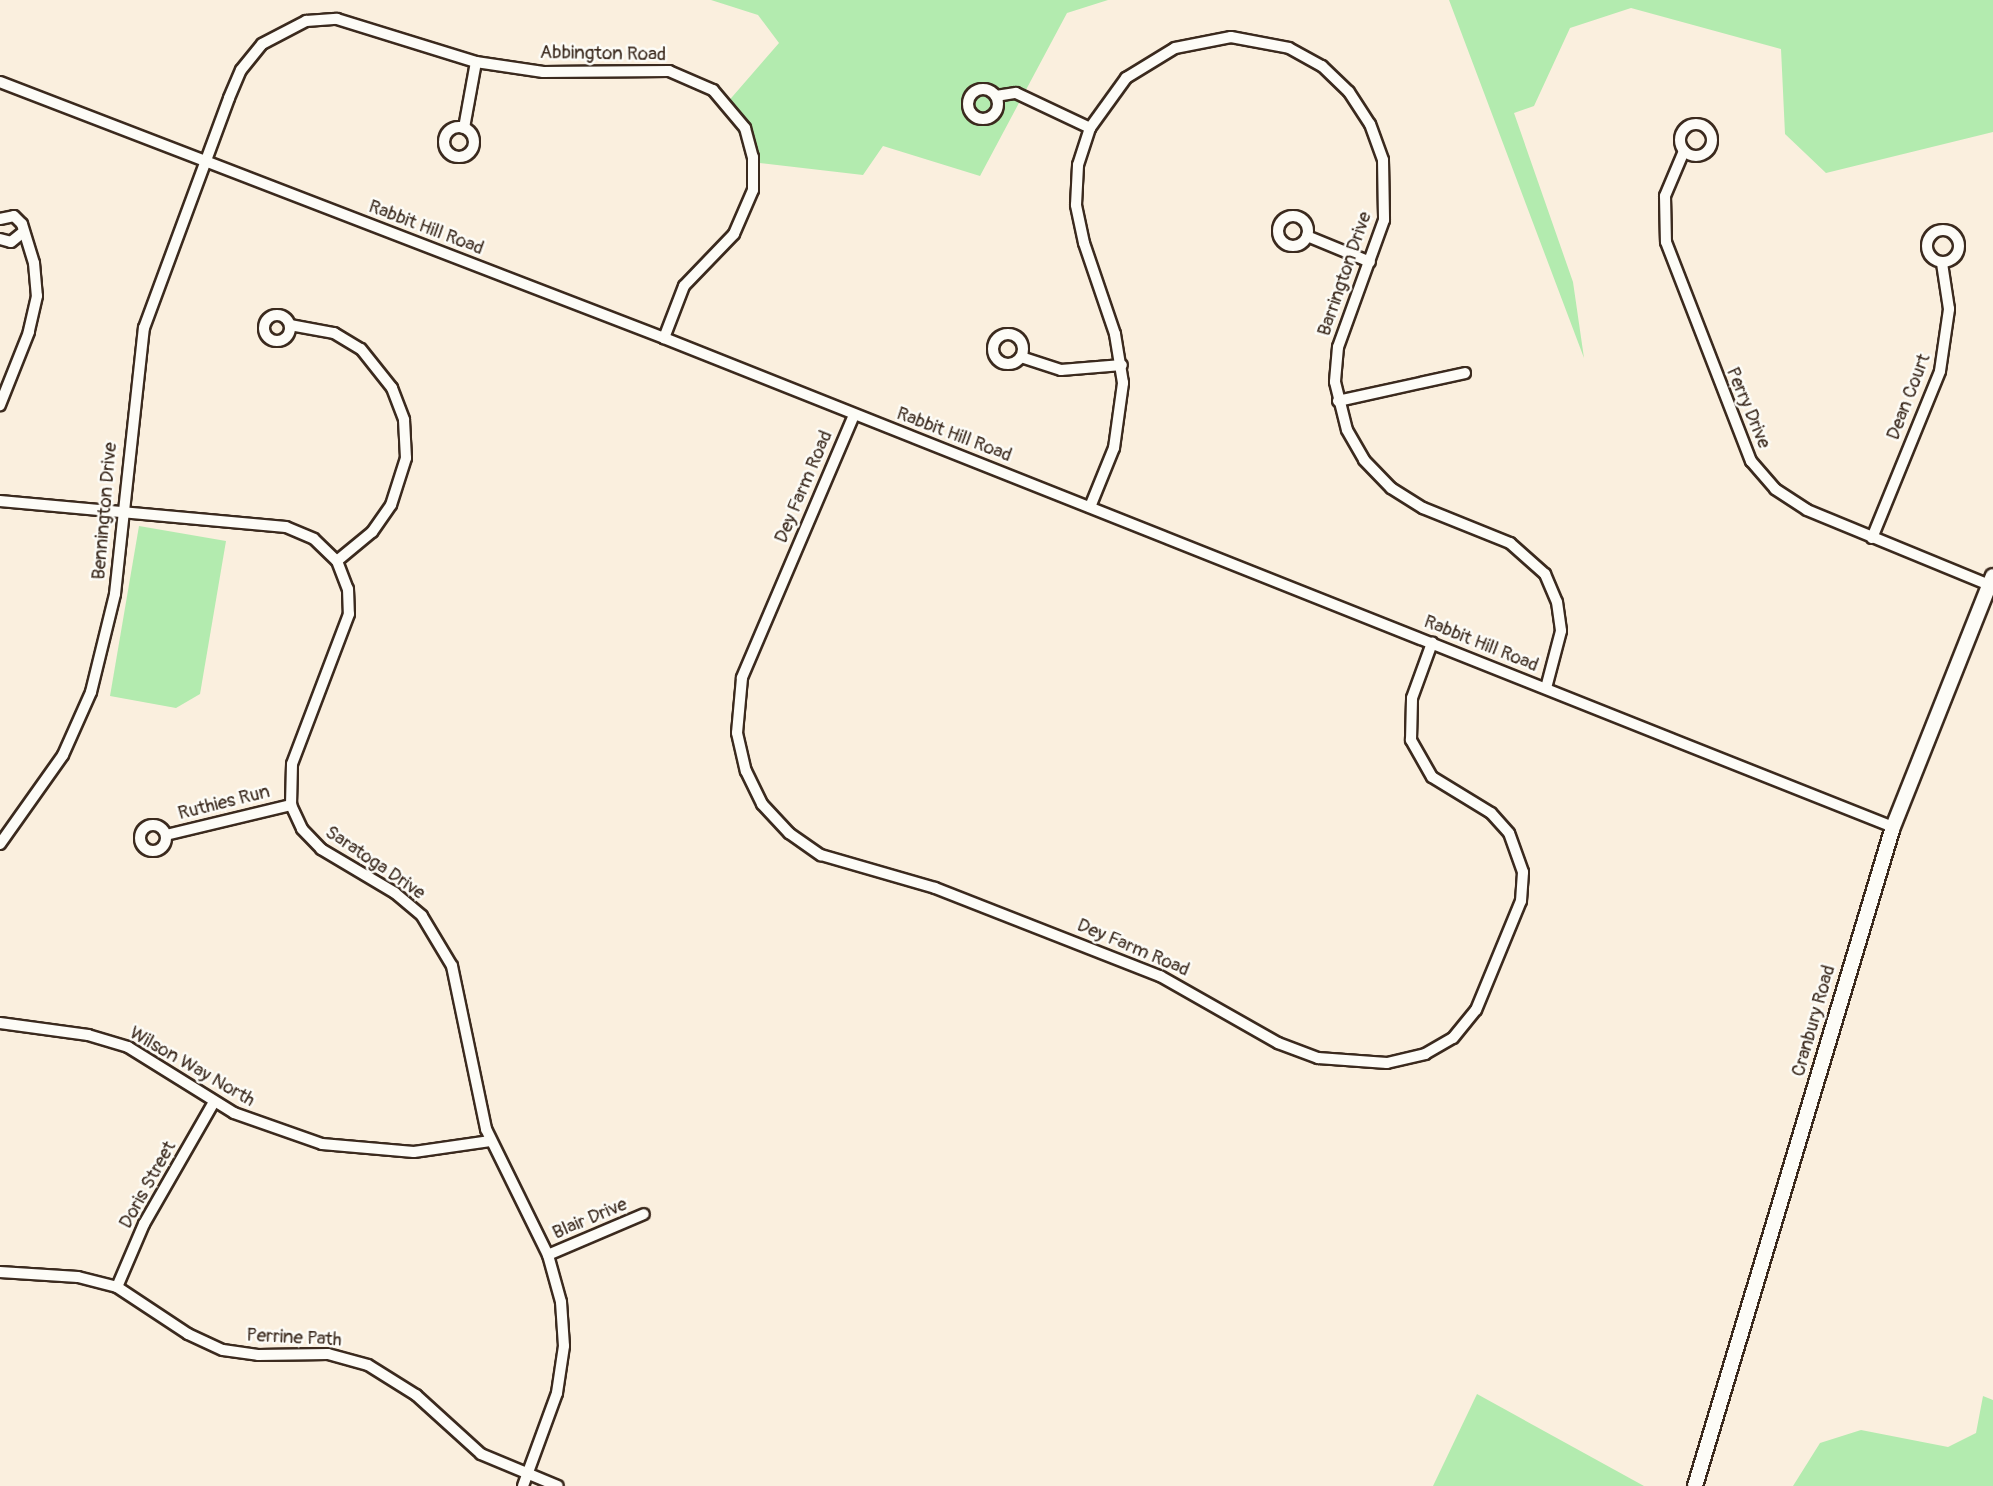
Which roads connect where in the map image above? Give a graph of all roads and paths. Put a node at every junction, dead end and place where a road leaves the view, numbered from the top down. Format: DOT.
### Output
graph roads {
  1 [pos="476,62"];
  2 [pos="0,82"];
  3 [pos="996,96"];
  4 [pos="464,128"];
  5 [pos="1090,128"];
  6 [pos="1684,151"];
  7 [pos="204,163"];
  8 [pos="0,219"];
  9 [pos="22,233"];
  10 [pos="1307,236"];
  11 [pos="0,239"];
  12 [pos="1370,262"];
  13 [pos="1942,262"];
  14 [pos="290,325"];
  15 [pos="664,338"];
  16 [pos="1021,357"];
  17 [pos="1122,365"];
  18 [pos="1465,373"];
  19 [pos="1338,401"];
  20 [pos="0,405"];
  21 [pos="854,415"];
  22 [pos="0,501"];
  23 [pos="1090,507"];
  24 [pos="122,513"];
  25 [pos="1872,538"];
  26 [pos="337,561"];
  27 [pos="1991,581"];
  28 [pos="1432,643"];
  29 [pos="1546,688"];
  30 [pos="291,805"];
  31 [pos="1893,827"];
  32 [pos="166,835"];
  33 [pos="0,844"];
  34 [pos="0,1023"];
  35 [pos="214,1102"];
  36 [pos="490,1141"];
  37 [pos="645,1214"];
  38 [pos="548,1255"];
  39 [pos="0,1272"];
  40 [pos="117,1287"];
  41 [pos="527,1474"];
  42 [pos="523,1486"];
  43 [pos="558,1486"];
  44 [pos="1695,1486"];
  1 -- 4 [label="street"];
  1 -- 7 [label="street, Abbington Road"];
  1 -- 15 [label="street, Abbington Road"];
  2 -- 7 [label="street, Rabbit Hill Road"];
  3 -- 5 [label="street"];
  5 -- 12 [label="street, Barrington Drive"];
  5 -- 17 [label="street, Barrington Drive"];
  6 -- 25 [label="street, Perry Drive"];
  7 -- 15 [label="street, Rabbit Hill Road"];
  7 -- 24 [label="street, Bennington Drive"];
  8 -- 9 [label="street"];
  9 -- 11 [label="street"];
  9 -- 20 [label="street"];
  10 -- 12 [label="street"];
  12 -- 19 [label="street, Barrington Drive"];
  13 -- 25 [label="street, Dean Court"];
  14 -- 26 [label="street"];
  15 -- 21 [label="street, Rabbit Hill Road"];
  16 -- 17 [label="street"];
  17 -- 23 [label="street, Barrington Drive"];
  18 -- 19 [label="street"];
  19 -- 29 [label="street, Barrington Drive"];
  21 -- 23 [label="street, Rabbit Hill Road"];
  21 -- 28 [label="street, Dey Farm Road"];
  22 -- 24 [label="street"];
  23 -- 28 [label="street, Rabbit Hill Road"];
  24 -- 26 [label="street"];
  24 -- 33 [label="street, Bennington Drive"];
  25 -- 27 [label="street, Perry Drive"];
  26 -- 30 [label="street"];
  27 -- 31 [label="street, Cranbury Road"];
  28 -- 29 [label="street, Rabbit Hill Road"];
  29 -- 31 [label="street, Rabbit Hill Road"];
  30 -- 32 [label="street, Ruthies Run"];
  30 -- 36 [label="street, Saratoga Drive"];
  31 -- 44 [label="street, Cranbury Road"];
  34 -- 35 [label="street, Wilson Way North"];
  35 -- 36 [label="street, Wilson Way North"];
  35 -- 40 [label="street, Doris Street"];
  36 -- 38 [label="street, Saratoga Drive"];
  37 -- 38 [label="street, Blair Drive"];
  38 -- 41 [label="street, Saratoga Drive"];
  39 -- 40 [label="street, Perrine Path"];
  40 -- 41 [label="street, Perrine Path"];
  41 -- 42 [label="street, Saratoga Drive"];
  41 -- 43 [label="street, Perrine Path"];
}
